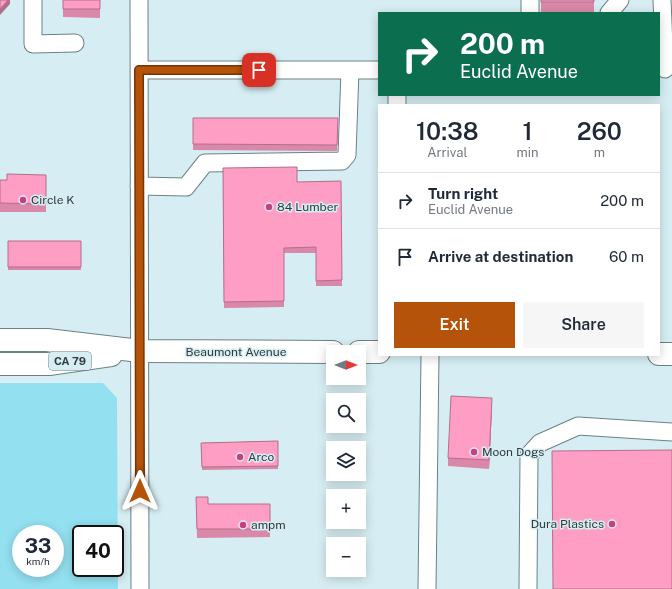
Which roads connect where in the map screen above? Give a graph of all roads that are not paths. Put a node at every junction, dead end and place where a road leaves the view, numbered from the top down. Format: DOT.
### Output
graph roads {
  1 [pos="33,0"];
  2 [pos="139,0"];
  3 [pos="530,0"];
  4 [pos="620,0"];
  5 [pos="662,0"];
  6 [pos="530,12"];
  7 [pos="610,12"];
  8 [pos="75,43"];
  9 [pos="665,69"];
  10 [pos="139,70"];
  11 [pos="350,70"];
  12 [pos="378,70"];
  13 [pos="139,186"];
  14 [pos="0,340"];
  15 [pos="140,351"];
  16 [pos="326,352"];
  17 [pos="366,352"];
  18 [pos="378,352"];
  19 [pos="660,354"];
  20 [pos="672,354"];
  21 [pos="430,356"];
  22 [pos="0,364"];
  23 [pos="672,432"];
  24 [pos="140,589"];
  25 [pos="427,589"];
  26 [pos="528,589"];
  1 -- 8 [label="street"];
  2 -- 10 [label="street"];
  3 -- 6 [label="street"];
  4 -- 7 [label="street"];
  5 -- 9 [label="street"];
  10 -- 11 [label="street"];
  10 -- 13 [label="street"];
  11 -- 12 [label="street"];
  11 -- 13 [label="street"];
  13 -- 15 [label="street"];
  14 -- 15 [label="highway, CA 79"];
  15 -- 16 [label="highway, Beaumont Avenue / CA 79"];
  15 -- 22 [label="highway, CA 79"];
  15 -- 24 [label="street"];
  17 -- 18 [label="highway"];
  19 -- 20 [label="highway"];
  21 -- 25 [label="street"];
  23 -- 26 [label="street"];
}
